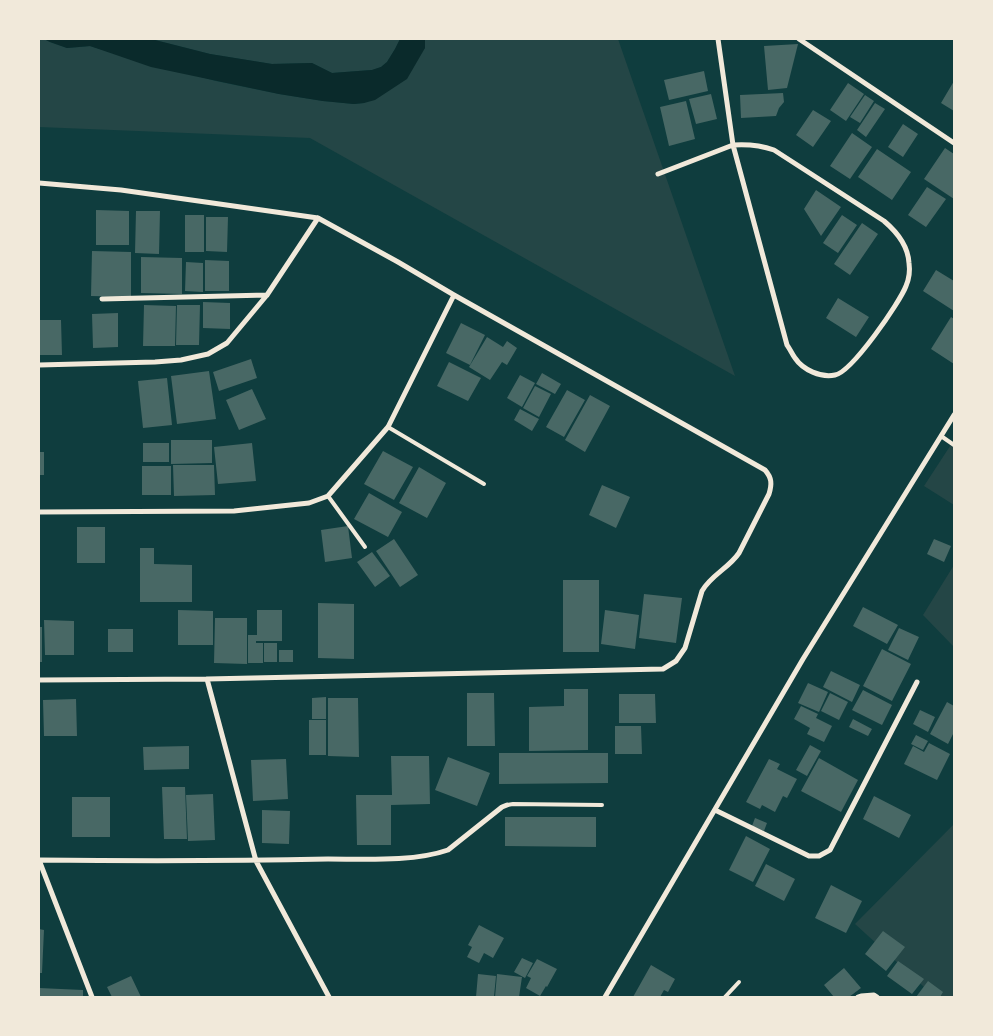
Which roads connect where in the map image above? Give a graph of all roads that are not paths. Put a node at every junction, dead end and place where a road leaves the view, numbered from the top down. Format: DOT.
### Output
graph roads {
  1 [pos="719,39"];
  2 [pos="799,39"];
  3 [pos="954,143"];
  4 [pos="733,146"];
  5 [pos="658,174"];
  6 [pos="39,183"];
  7 [pos="318,218"];
  8 [pos="267,295"];
  9 [pos="454,295"];
  10 [pos="102,299"];
  11 [pos="39,365"];
  12 [pos="954,415"];
  13 [pos="388,427"];
  14 [pos="941,436"];
  15 [pos="954,445"];
  16 [pos="484,484"];
  17 [pos="328,496"];
  18 [pos="39,512"];
  19 [pos="365,546"];
  20 [pos="207,679"];
  21 [pos="39,680"];
  22 [pos="917,682"];
  23 [pos="507,805"];
  24 [pos="602,805"];
  25 [pos="715,810"];
  26 [pos="39,860"];
  27 [pos="256,861"];
  28 [pos="739,982"];
  29 [pos="92,997"];
  30 [pos="329,997"];
  31 [pos="605,997"];
  32 [pos="724,997"];
  33 [pos="858,997"];
  34 [pos="877,997"];
  1 -- 4 [label="street"];
  2 -- 3 [label="street"];
  4 -- 4 [label="street"];
  4 -- 5 [label="street"];
  6 -- 7 [label="street"];
  7 -- 8 [label="street"];
  7 -- 9 [label="street"];
  8 -- 10 [label="street"];
  8 -- 11 [label="street"];
  9 -- 13 [label="street"];
  9 -- 20 [label="street"];
  12 -- 14 [label="street"];
  13 -- 16 [label="lane"];
  13 -- 17 [label="street"];
  14 -- 15 [label="lane"];
  14 -- 25 [label="street"];
  17 -- 18 [label="street"];
  17 -- 19 [label="lane"];
  20 -- 21 [label="street"];
  20 -- 27 [label="street"];
  22 -- 25 [label="street"];
  23 -- 24 [label="lane"];
  23 -- 27 [label="street"];
  25 -- 31 [label="street"];
  26 -- 27 [label="street"];
  26 -- 29 [label="street"];
  27 -- 30 [label="street"];
  28 -- 32 [label="lane"];
  33 -- 34 [label="street"];
}
